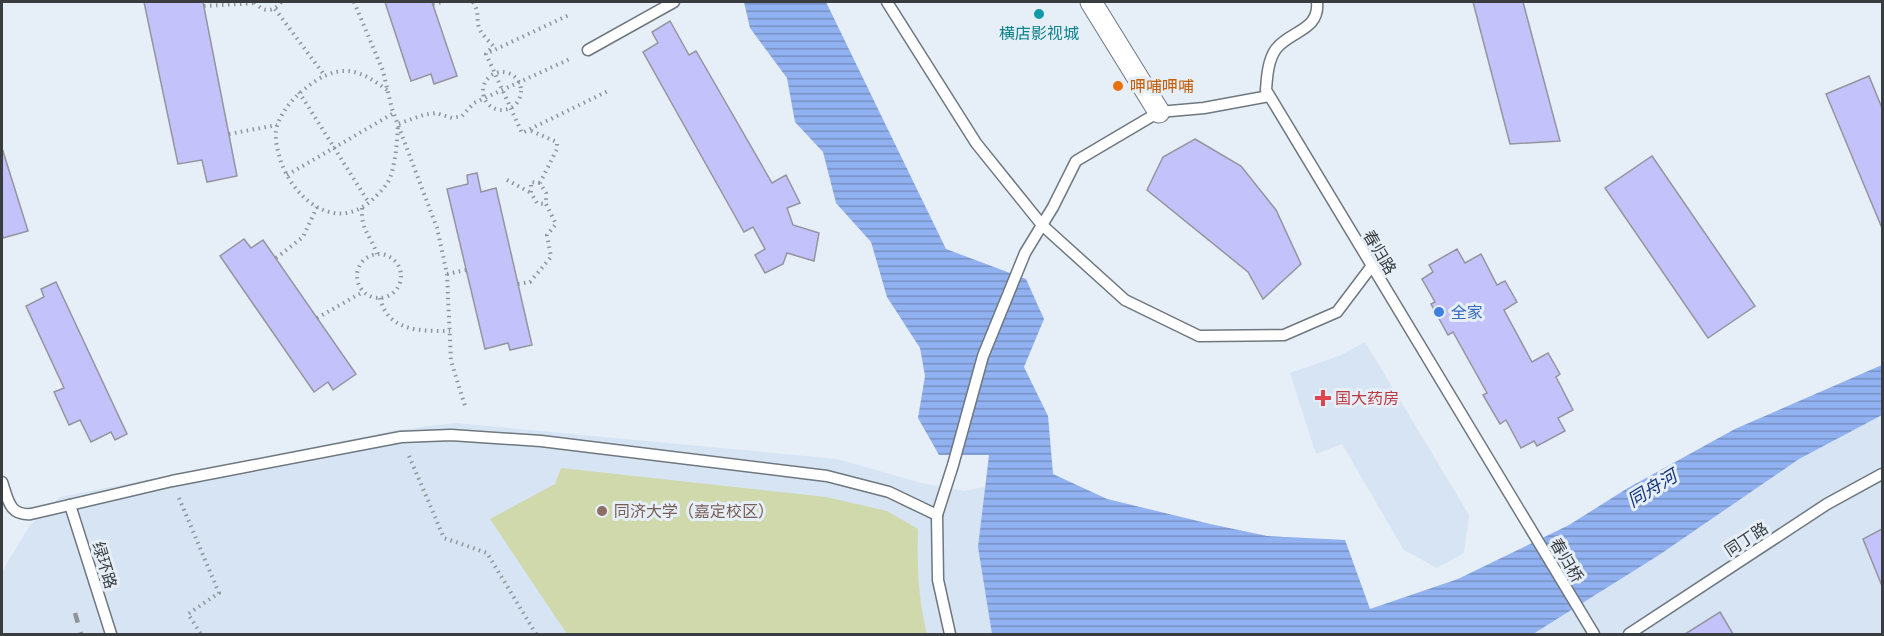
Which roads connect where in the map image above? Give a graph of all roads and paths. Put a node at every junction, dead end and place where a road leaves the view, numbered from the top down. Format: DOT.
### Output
graph roads {
  1 [pos="255,2"];
  2 [pos="281,2"];
  3 [pos="354,2"];
  4 [pos="444,2"];
  5 [pos="473,2"];
  6 [pos="674,2"];
  7 [pos="887,2"];
  8 [pos="1091,2"];
  9 [pos="1317,2"];
  10 [pos="433,4"];
  11 [pos="204,6"];
  12 [pos="275,9"];
  13 [pos="571,14"];
  14 [pos="588,50"];
  15 [pos="486,54"];
  16 [pos="494,74"];
  17 [pos="325,76"];
  18 [pos="519,82"];
  19 [pos="387,90"];
  20 [pos="501,91"];
  21 [pos="608,91"];
  22 [pos="299,92"];
  23 [pos="1269,96"];
  24 [pos="484,98"];
  25 [pos="510,108"];
  26 [pos="1159,112"];
  27 [pos="394,113"];
  28 [pos="398,124"];
  29 [pos="277,125"];
  30 [pos="528,129"];
  31 [pos="229,134"];
  32 [pos="335,147"];
  33 [pos="286,175"];
  34 [pos="507,180"];
  35 [pos="540,183"];
  36 [pos="531,193"];
  37 [pos="369,202"];
  38 [pos="546,204"];
  39 [pos="317,207"];
  40 [pos="362,207"];
  41 [pos="1042,225"];
  42 [pos="377,254"];
  43 [pos="276,258"];
  44 [pos="1371,267"];
  45 [pos="466,270"];
  46 [pos="447,274"];
  47 [pos="518,284"];
  48 [pos="363,292"];
  49 [pos="380,298"];
  50 [pos="317,318"];
  51 [pos="450,331"];
  52 [pos="466,409"];
  53 [pos="401,437"];
  54 [pos="1882,474"];
  55 [pos="172,481"];
  56 [pos="2,482"];
  57 [pos="70,505"];
  58 [pos="937,515"];
  59 [pos="1526,522"];
  60 [pos="111,634"];
  61 [pos="201,634"];
  62 [pos="536,634"];
  63 [pos="950,634"];
  64 [pos="1593,634"];
  65 [pos="1629,634"];
  1 -- 11 [label="path"];
  1 -- 12 [label="path"];
  2 -- 12 [label="path"];
  3 -- 19 [label="path"];
  4 -- 10 [label="path"];
  5 -- 15 [label="path"];
  6 -- 14 [label="lane"];
  7 -- 41 [label="lane"];
  8 -- 26 [label="street"];
  9 -- 23 [label="lane"];
  12 -- 17 [label="path"];
  13 -- 15 [label="path"];
  14 -- 18 [label="path"];
  15 -- 16 [label="path"];
  16 -- 18 [label="path"];
  16 -- 20 [label="path"];
  16 -- 24 [label="path"];
  17 -- 19 [label="path"];
  17 -- 22 [label="path"];
  18 -- 20 [label="path"];
  18 -- 25 [label="path"];
  19 -- 27 [label="path"];
  20 -- 24 [label="path"];
  20 -- 25 [label="path"];
  21 -- 30 [label="path"];
  22 -- 29 [label="path"];
  22 -- 32 [label="path"];
  23 -- 26 [label="lane"];
  23 -- 44 [label="lane, 春归路"];
  24 -- 25 [label="path"];
  24 -- 28 [label="path"];
  25 -- 30 [label="path"];
  26 -- 41 [label="lane"];
  27 -- 28 [label="path"];
  27 -- 32 [label="path"];
  28 -- 37 [label="path"];
  28 -- 46 [label="path"];
  29 -- 31 [label="path"];
  29 -- 33 [label="path"];
  30 -- 35 [label="path"];
  32 -- 33 [label="path"];
  32 -- 37 [label="path"];
  33 -- 39 [label="path"];
  34 -- 36 [label="path"];
  35 -- 36 [label="path"];
  35 -- 38 [label="path"];
  36 -- 38 [label="path"];
  37 -- 40 [label="path"];
  38 -- 47 [label="path"];
  39 -- 40 [label="path"];
  39 -- 43 [label="path"];
  40 -- 42 [label="path"];
  41 -- 44 [label="lane"];
  41 -- 58 [label="lane"];
  42 -- 48 [label="path"];
  42 -- 49 [label="path"];
  44 -- 59 [label="lane, 春归路"];
  45 -- 46 [label="path"];
  46 -- 51 [label="path"];
  48 -- 49 [label="path"];
  48 -- 50 [label="path"];
  49 -- 51 [label="path"];
  51 -- 52 [label="path"];
  53 -- 55 [label="lane"];
  53 -- 58 [label="lane"];
  53 -- 62 [label="path"];
  54 -- 65 [label="lane, 同丁路"];
  55 -- 57 [label="lane"];
  55 -- 61 [label="path"];
  56 -- 57 [label="lane"];
  57 -- 60 [label="lane, 绿环路"];
  58 -- 63 [label="lane"];
  59 -- 64 [label="lane, 春归桥"];
}
